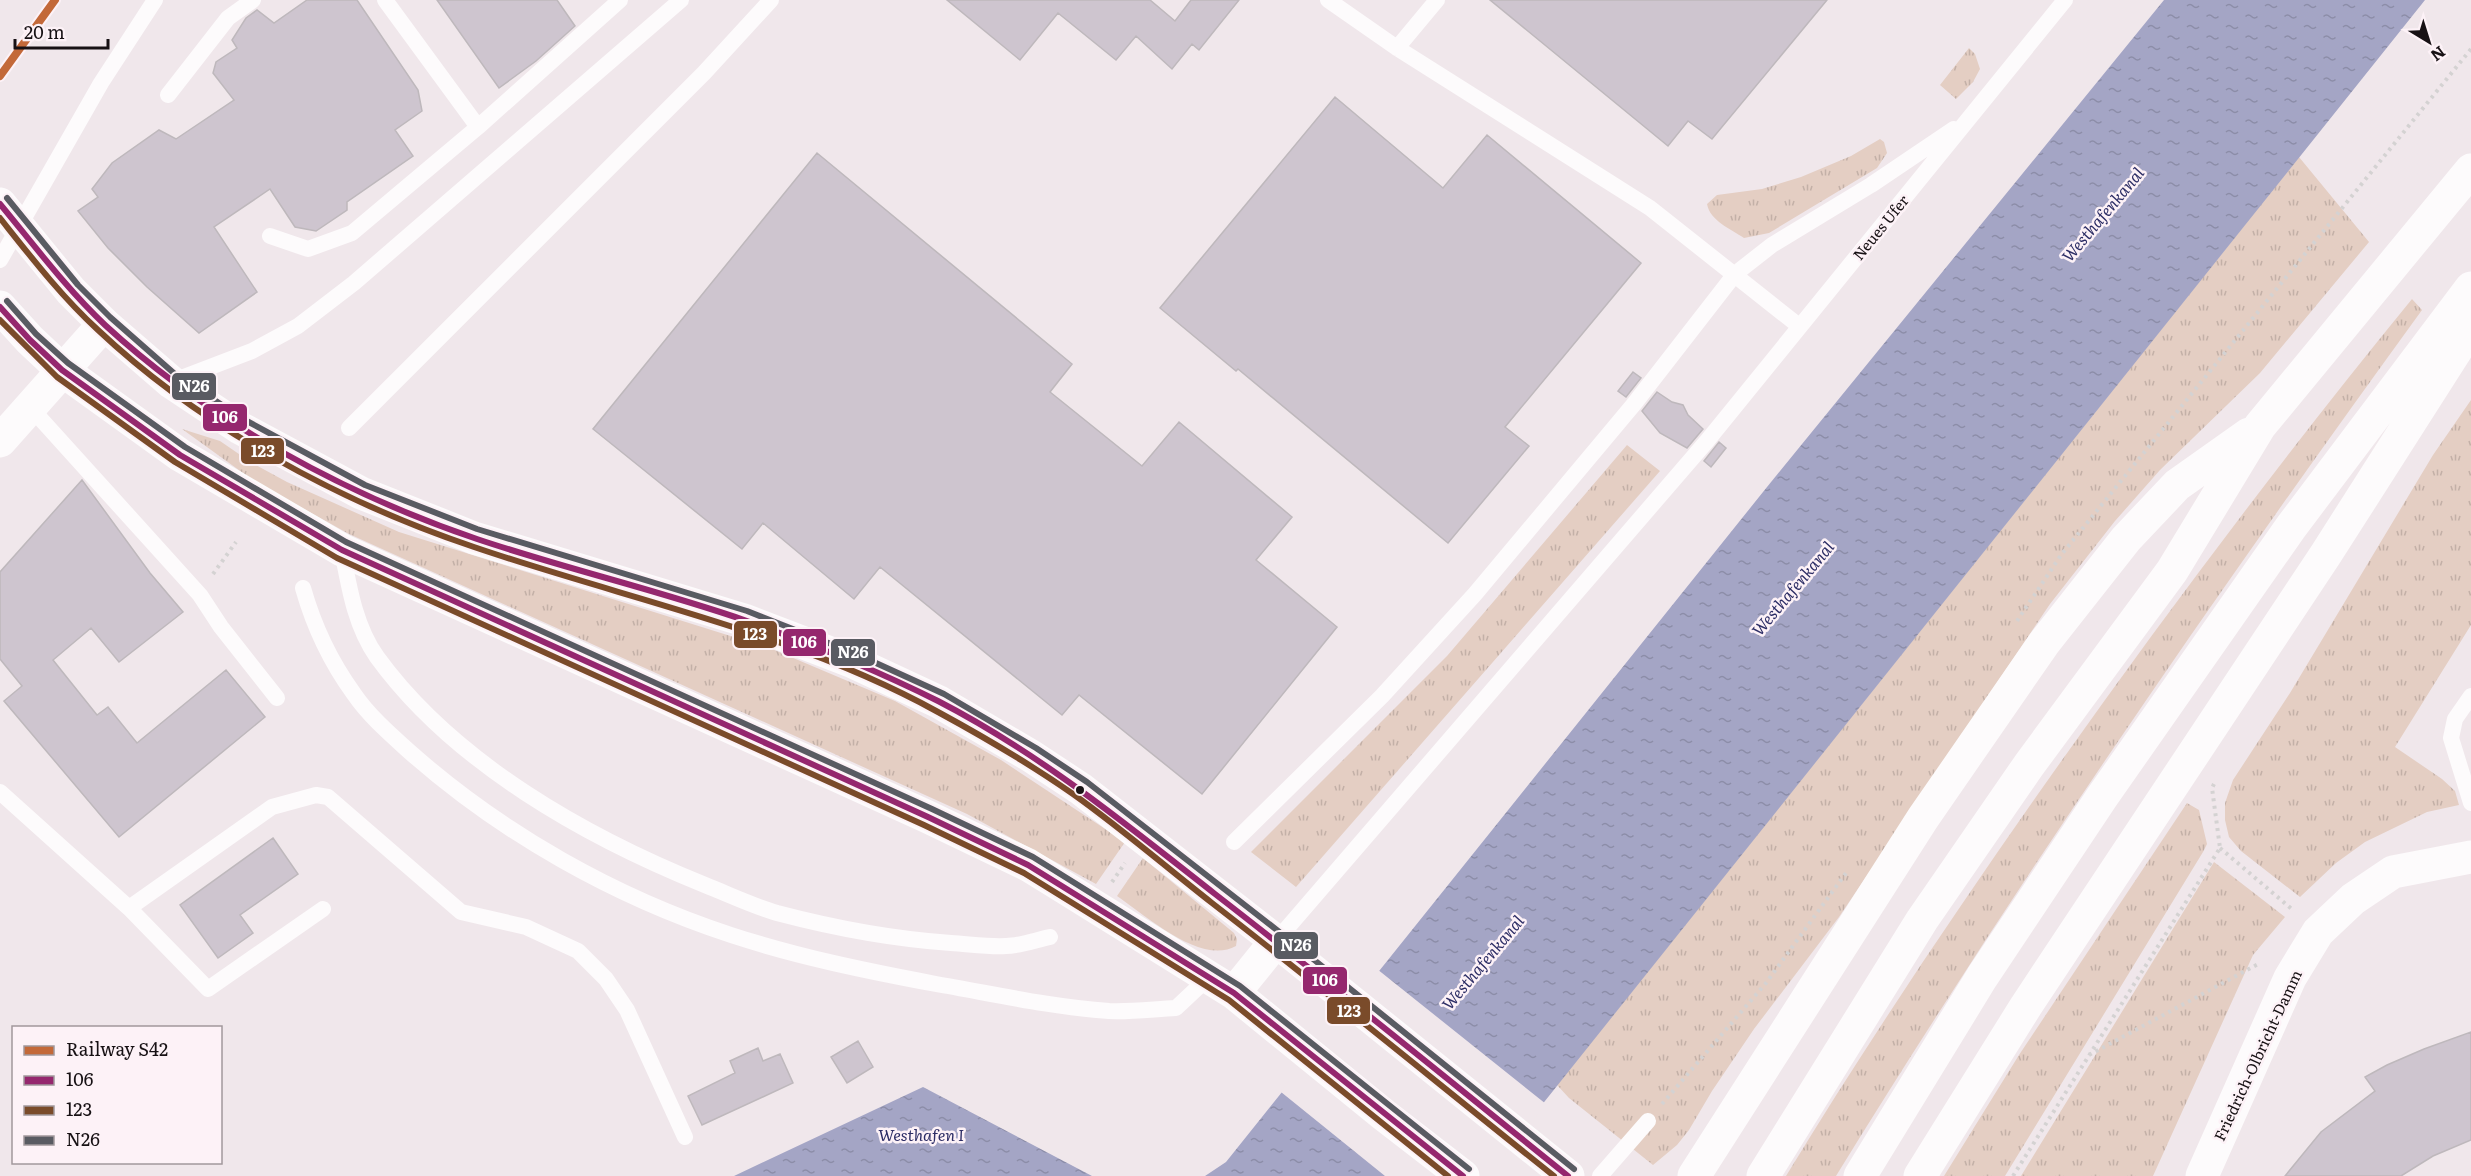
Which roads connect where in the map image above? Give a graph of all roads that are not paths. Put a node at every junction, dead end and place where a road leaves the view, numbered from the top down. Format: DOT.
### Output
graph roads {
  1 [pos="155,0"];
  2 [pos="253,0"];
  3 [pos="385,0"];
  4 [pos="620,0"];
  5 [pos="681,0"];
  6 [pos="771,0"];
  7 [pos="1328,0"];
  8 [pos="1437,0"];
  9 [pos="2065,0"];
  10 [pos="1397,48"];
  11 [pos="168,95"];
  12 [pos="1970,118"];
  13 [pos="478,127"];
  14 [pos="2471,170"];
  15 [pos="0,204"];
  16 [pos="270,237"];
  17 [pos="0,260"];
  18 [pos="1735,274"];
  19 [pos="2471,288"];
  20 [pos="5,313"];
  21 [pos="2471,322"];
  22 [pos="104,324"];
  23 [pos="1798,326"];
  24 [pos="62,370"];
  25 [pos="171,382"];
  26 [pos="30,407"];
  27 [pos="2260,426"];
  28 [pos="349,428"];
  29 [pos="0,441"];
  30 [pos="342,550"];
  31 [pos="303,588"];
  32 [pos="2471,696"];
  33 [pos="277,698"];
  34 [pos="0,792"];
  35 [pos="2471,803"];
  36 [pos="1234,842"];
  37 [pos="2471,857"];
  38 [pos="129,908"];
  39 [pos="323,909"];
  40 [pos="1050,937"];
  41 [pos="1275,941"];
  42 [pos="1221,985"];
  43 [pos="1648,1121"];
  44 [pos="685,1137"];
  45 [pos="1463,1176"];
  46 [pos="1568,1176"];
  47 [pos="1600,1176"];
  48 [pos="1694,1176"];
  49 [pos="1763,1176"];
  50 [pos="1860,1176"];
  51 [pos="1920,1176"];
  52 [pos="2202,1176"];
  1 -- 17 [label="lane"];
  2 -- 11 [label="lane"];
  3 -- 13 [label="lane"];
  4 -- 13 [label="lane"];
  5 -- 25 [label="lane"];
  6 -- 28 [label="lane"];
  7 -- 10 [label="lane"];
  8 -- 10 [label="lane"];
  9 -- 12 [label="lane, Neues Ufer"];
  10 -- 18 [label="lane"];
  12 -- 18 [label="lane"];
  12 -- 23 [label="lane, Neues Ufer"];
  13 -- 16 [label="lane"];
  14 -- 27 [label="main road"];
  15 -- 22 [label="main road"];
  18 -- 23 [label="lane"];
  18 -- 36 [label="lane"];
  19 -- 50 [label="main road"];
  20 -- 24 [label="main road"];
  21 -- 51 [label="main road"];
  22 -- 24 [label="main road"];
  22 -- 25 [label="main road"];
  23 -- 41 [label="lane, Neues Ufer"];
  24 -- 26 [label="main road"];
  24 -- 30 [label="main road"];
  25 -- 41 [label="main road"];
  26 -- 29 [label="main road"];
  26 -- 33 [label="lane"];
  27 -- 48 [label="main road"];
  27 -- 49 [label="main road"];
  30 -- 40 [label="lane"];
  30 -- 42 [label="main road"];
  31 -- 42 [label="lane"];
  32 -- 35 [label="lane"];
  34 -- 38 [label="lane"];
  37 -- 52 [label="main road, Friedrich-Olbricht-Damm"];
  38 -- 39 [label="lane"];
  38 -- 44 [label="lane"];
  41 -- 42 [label="main road"];
  41 -- 46 [label="main road"];
  42 -- 45 [label="main road"];
  43 -- 47 [label="lane"];
}
